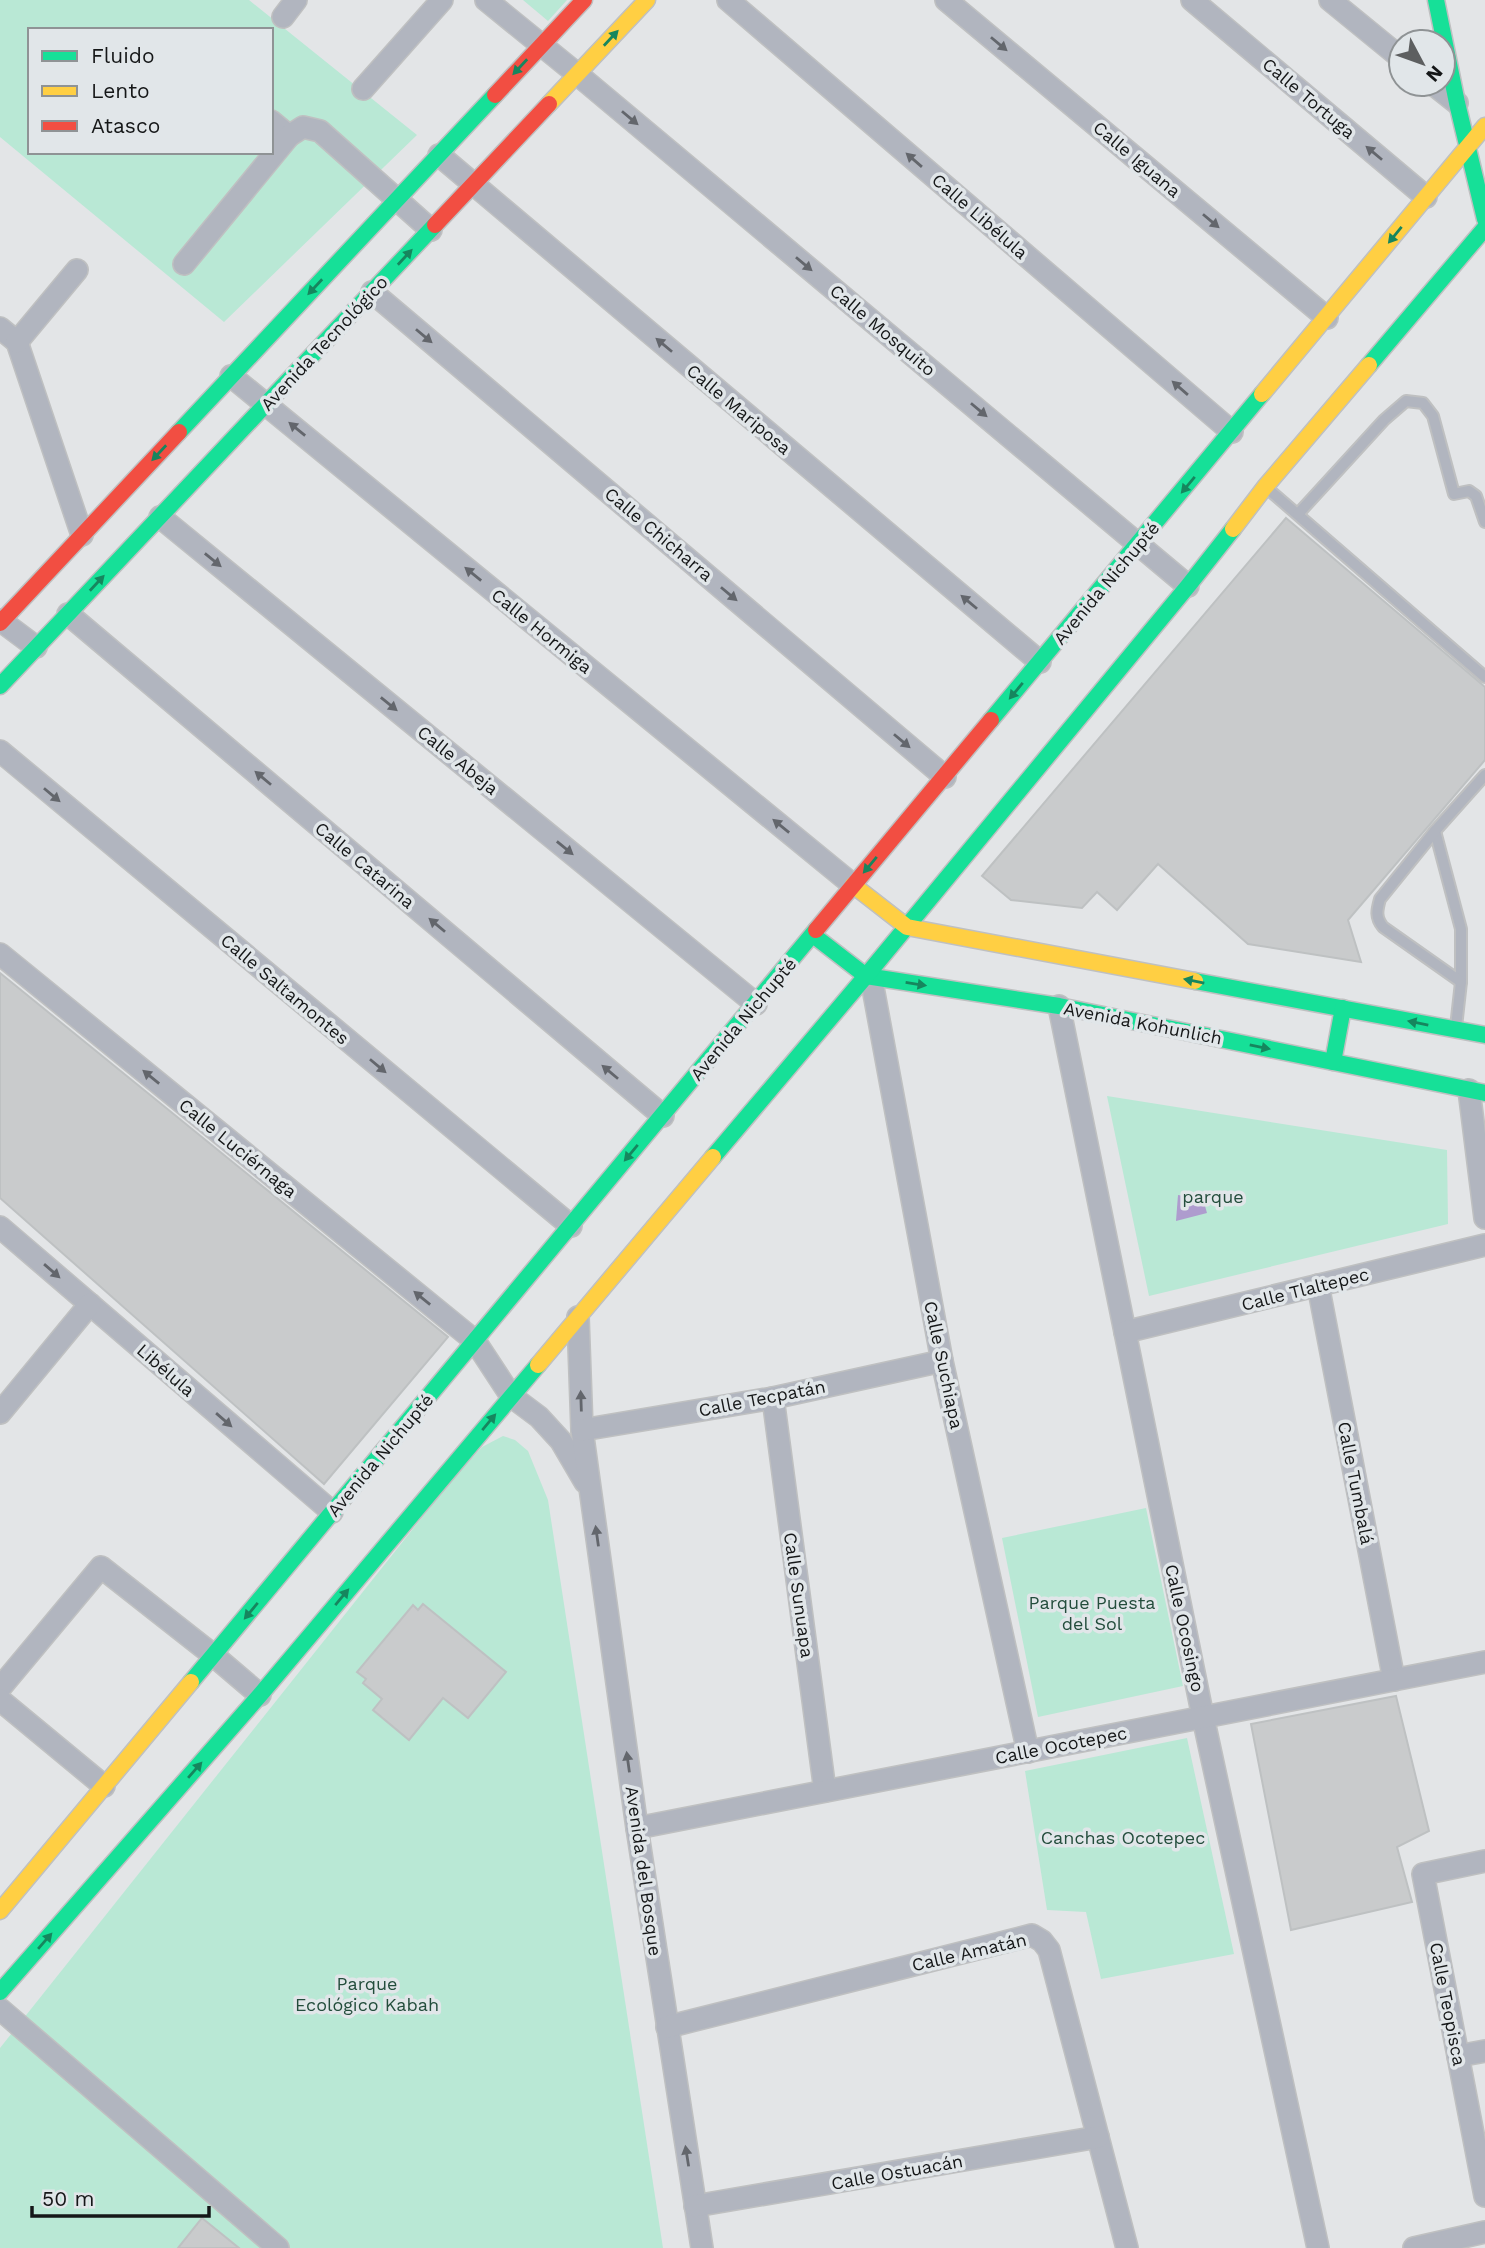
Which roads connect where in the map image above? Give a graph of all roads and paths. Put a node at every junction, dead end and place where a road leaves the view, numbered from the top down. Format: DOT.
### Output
graph roads {
  1 [pos="296,0"];
  2 [pos="442,0"];
  3 [pos="486,0"];
  4 [pos="584,0"];
  5 [pos="647,0"];
  6 [pos="728,0"];
  7 [pos="946,0"];
  8 [pos="1192,0"];
  9 [pos="1330,0"];
  10 [pos="1436,0"];
  11 [pos="283,17"];
  12 [pos="541,45"];
  13 [pos="1387,47"];
  14 [pos="578,74"];
  15 [pos="363,89"];
  16 [pos="1451,98"];
  17 [pos="1457,103"];
  18 [pos="273,123"];
  19 [pos="1485,126"];
  20 [pos="289,136"];
  21 [pos="1467,148"];
  22 [pos="439,155"];
  23 [pos="473,184"];
  24 [pos="1426,197"];
  25 [pos="397,199"];
  26 [pos="1485,219"];
  27 [pos="1485,228"];
  28 [pos="431,230"];
  29 [pos="184,264"];
  30 [pos="77,270"];
  31 [pos="372,292"];
  32 [pos="1327,318"];
  33 [pos="0,328"];
  34 [pos="17,342"];
  35 [pos="231,376"];
  36 [pos="266,404"];
  37 [pos="1232,432"];
  38 [pos="1265,487"];
  39 [pos="1298,514"];
  40 [pos="160,517"];
  41 [pos="1485,522"];
  42 [pos="82,536"];
  43 [pos="1139,544"];
  44 [pos="1188,586"];
  45 [pos="68,614"];
  46 [pos="0,622"];
  47 [pos="36,648"];
  48 [pos="1040,662"];
  49 [pos="1485,677"];
  50 [pos="0,686"];
  51 [pos="0,751"];
  52 [pos="1485,775"];
  53 [pos="945,777"];
  54 [pos="1435,831"];
  55 [pos="853,885"];
  56 [pos="907,927"];
  57 [pos="813,935"];
  58 [pos="0,954"];
  59 [pos="869,977"];
  60 [pos="1461,982"];
  61 [pos="756,1004"];
  62 [pos="1059,1006"];
  63 [pos="1343,1009"];
  64 [pos="1455,1030"];
  65 [pos="1485,1035"];
  66 [pos="1333,1062"];
  67 [pos="1477,1091"];
  68 [pos="663,1116"];
  69 [pos="1485,1218"];
  70 [pos="571,1226"];
  71 [pos="0,1227"];
  72 [pos="1485,1245"];
  73 [pos="1318,1286"];
  74 [pos="90,1304"];
  75 [pos="578,1317"];
  76 [pos="1125,1332"];
  77 [pos="475,1341"];
  78 [pos="942,1362"];
  79 [pos="511,1396"];
  80 [pos="773,1398"];
  81 [pos="0,1413"];
  82 [pos="582,1430"];
  83 [pos="591,1493"];
  84 [pos="332,1512"];
  85 [pos="213,1655"];
  86 [pos="1485,1662"];
  87 [pos="1394,1680"];
  88 [pos="0,1688"];
  89 [pos="260,1695"];
  90 [pos="0,1700"];
  91 [pos="1203,1717"];
  92 [pos="1028,1752"];
  93 [pos="104,1786"];
  94 [pos="825,1791"];
  95 [pos="637,1828"];
  96 [pos="1485,1861"];
  97 [pos="0,1911"];
  98 [pos="0,1992"];
  99 [pos="0,2010"];
  100 [pos="667,2027"];
  101 [pos="1485,2051"];
  102 [pos="1458,2056"];
  103 [pos="1098,2137"];
  104 [pos="1485,2196"];
  105 [pos="695,2206"];
  106 [pos="1485,2232"];
  107 [pos="278,2248"];
  108 [pos="702,2248"];
  109 [pos="1127,2248"];
  110 [pos="1318,2248"];
  111 [pos="1414,2248"];
  1 -- 11 [label="street"];
  2 -- 15 [label="street"];
  3 -- 12 [label="street, Calle Mosquito"];
  4 -- 12 [label="main road"];
  14 -- 5 [label="main road, Avenida Tecnológico, one-way"];
  37 -- 6 [label="street, Calle Libélula, one-way"];
  7 -- 32 [label="street, Calle Iguana, one-way"];
  24 -- 8 [label="street, Calle Tortuga, one-way"];
  9 -- 13 [label="street"];
  10 -- 17 [label="main road"];
  12 -- 14 [label="street, Calle Mosquito"];
  12 -- 22 [label="main road, one-way"];
  14 -- 23 [label="main road, Avenida Tecnológico"];
  14 -- 43 [label="street, Calle Mosquito, one-way"];
  16 -- 17 [label="street"];
  17 -- 21 [label="main road"];
  18 -- 20 [label="street"];
  19 -- 21 [label="main road, Avenida Nichupté"];
  20 -- 25 [label="street"];
  20 -- 29 [label="street"];
  21 -- 24 [label="main road, Avenida Nichupté"];
  21 -- 26 [label="main road"];
  22 -- 23 [label="street, Calle Mariposa"];
  22 -- 25 [label="main road"];
  23 -- 28 [label="main road, Avenida Tecnológico"];
  48 -- 23 [label="street, Calle Mariposa, one-way"];
  24 -- 32 [label="main road, Avenida Nichupté, one-way"];
  25 -- 28 [label="street"];
  25 -- 35 [label="main road, one-way"];
  27 -- 38 [label="main road"];
  31 -- 28 [label="main road, Avenida Tecnológico, one-way"];
  30 -- 34 [label="street"];
  31 -- 36 [label="main road, Avenida Tecnológico"];
  31 -- 53 [label="street, Calle Chicharra, one-way"];
  32 -- 37 [label="main road, Avenida Nichupté"];
  33 -- 34 [label="street"];
  34 -- 42 [label="street"];
  35 -- 36 [label="street, Calle Hormiga"];
  35 -- 42 [label="main road, one-way"];
  36 -- 40 [label="main road, Avenida Tecnológico"];
  55 -- 36 [label="street, Calle Hormiga, one-way"];
  37 -- 43 [label="main road, Avenida Nichupté, one-way"];
  38 -- 39 [label="lane"];
  38 -- 44 [label="main road"];
  39 -- 41 [label="lane"];
  39 -- 49 [label="lane"];
  45 -- 40 [label="main road, Avenida Tecnológico, one-way"];
  40 -- 61 [label="street, Calle Abeja, one-way"];
  42 -- 46 [label="main road"];
  43 -- 44 [label="street, Calle Mosquito"];
  43 -- 48 [label="main road, Avenida Nichupté"];
  44 -- 56 [label="main road"];
  45 -- 47 [label="main road, Avenida Tecnológico"];
  68 -- 45 [label="street, Calle Catarina, one-way"];
  46 -- 47 [label="street"];
  47 -- 50 [label="main road, Avenida Tecnológico"];
  48 -- 53 [label="main road, Avenida Nichupté, one-way"];
  51 -- 70 [label="street, Calle Saltamontes, one-way"];
  52 -- 54 [label="lane"];
  53 -- 55 [label="main road, Avenida Nichupté, one-way"];
  54 -- 60 [label="lane"];
  54 -- 60 [label="lane"];
  55 -- 56 [label="main road"];
  55 -- 57 [label="main road, Avenida Nichupté"];
  56 -- 59 [label="main road"];
  63 -- 56 [label="main road, one-way"];
  57 -- 59 [label="main road, Avenida Kohunlich"];
  57 -- 61 [label="main road, Avenida Nichupté"];
  77 -- 58 [label="street, Calle Luciérnaga, one-way"];
  59 -- 62 [label="main road, Avenida Kohunlich, one-way"];
  59 -- 75 [label="main road"];
  59 -- 78 [label="street, Calle Suchiapa"];
  60 -- 64 [label="lane"];
  61 -- 68 [label="main road, Avenida Nichupté"];
  62 -- 66 [label="main road, Avenida Kohunlich, one-way"];
  62 -- 76 [label="street, Calle Ocosingo"];
  64 -- 63 [label="main road, one-way"];
  63 -- 66 [label="main road"];
  64 -- 65 [label="main road"];
  66 -- 67 [label="main road, Avenida Kohunlich"];
  67 -- 69 [label="street"];
  68 -- 70 [label="main road, Avenida Nichupté, one-way"];
  70 -- 77 [label="main road, Avenida Nichupté"];
  71 -- 74 [label="street, Libélula, one-way"];
  72 -- 73 [label="street, Calle Tlaltepec"];
  73 -- 76 [label="street, Calle Tlaltepec"];
  73 -- 87 [label="street, Calle Tumbalá"];
  74 -- 81 [label="street"];
  74 -- 84 [label="street, Libélula, one-way"];
  75 -- 79 [label="main road"];
  82 -- 75 [label="street, Avenida del Bosque, one-way"];
  76 -- 91 [label="street, Calle Ocosingo"];
  77 -- 79 [label="street, Avenida del Bosque"];
  77 -- 84 [label="main road, Avenida Nichupté"];
  78 -- 80 [label="street, Calle Tecpatán"];
  78 -- 92 [label="street, Calle Suchiapa"];
  79 -- 83 [label="street, Avenida del Bosque"];
  89 -- 79 [label="main road, one-way"];
  80 -- 82 [label="street, Calle Tecpatán"];
  80 -- 94 [label="street, Calle Sunuapa"];
  82 -- 83 [label="street, Avenida del Bosque"];
  95 -- 83 [label="street, Avenida del Bosque, one-way"];
  84 -- 85 [label="main road, Avenida Nichupté, one-way"];
  85 -- 88 [label="street"];
  85 -- 89 [label="street"];
  85 -- 93 [label="main road, Avenida Nichupté"];
  86 -- 87 [label="street, Calle Ocotepec"];
  87 -- 91 [label="street, Calle Ocotepec"];
  98 -- 89 [label="main road, one-way"];
  90 -- 93 [label="street"];
  91 -- 92 [label="street, Calle Ocotepec"];
  91 -- 110 [label="street, Calle Ocosingo"];
  92 -- 94 [label="street, Calle Ocotepec"];
  93 -- 97 [label="main road, Avenida Nichupté"];
  94 -- 95 [label="street, Calle Ocotepec"];
  95 -- 100 [label="street, Avenida del Bosque"];
  96 -- 102 [label="street, Calle Teopisca"];
  99 -- 107 [label="street"];
  100 -- 103 [label="street, Calle Amatán"];
  105 -- 100 [label="street, Avenida del Bosque, one-way"];
  101 -- 102 [label="street"];
  102 -- 104 [label="street, Calle Teopisca"];
  103 -- 105 [label="street, Calle Ostuacán"];
  103 -- 109 [label="street, Calle Amatán"];
  105 -- 108 [label="street, Avenida del Bosque"];
  106 -- 111 [label="street"];
}
